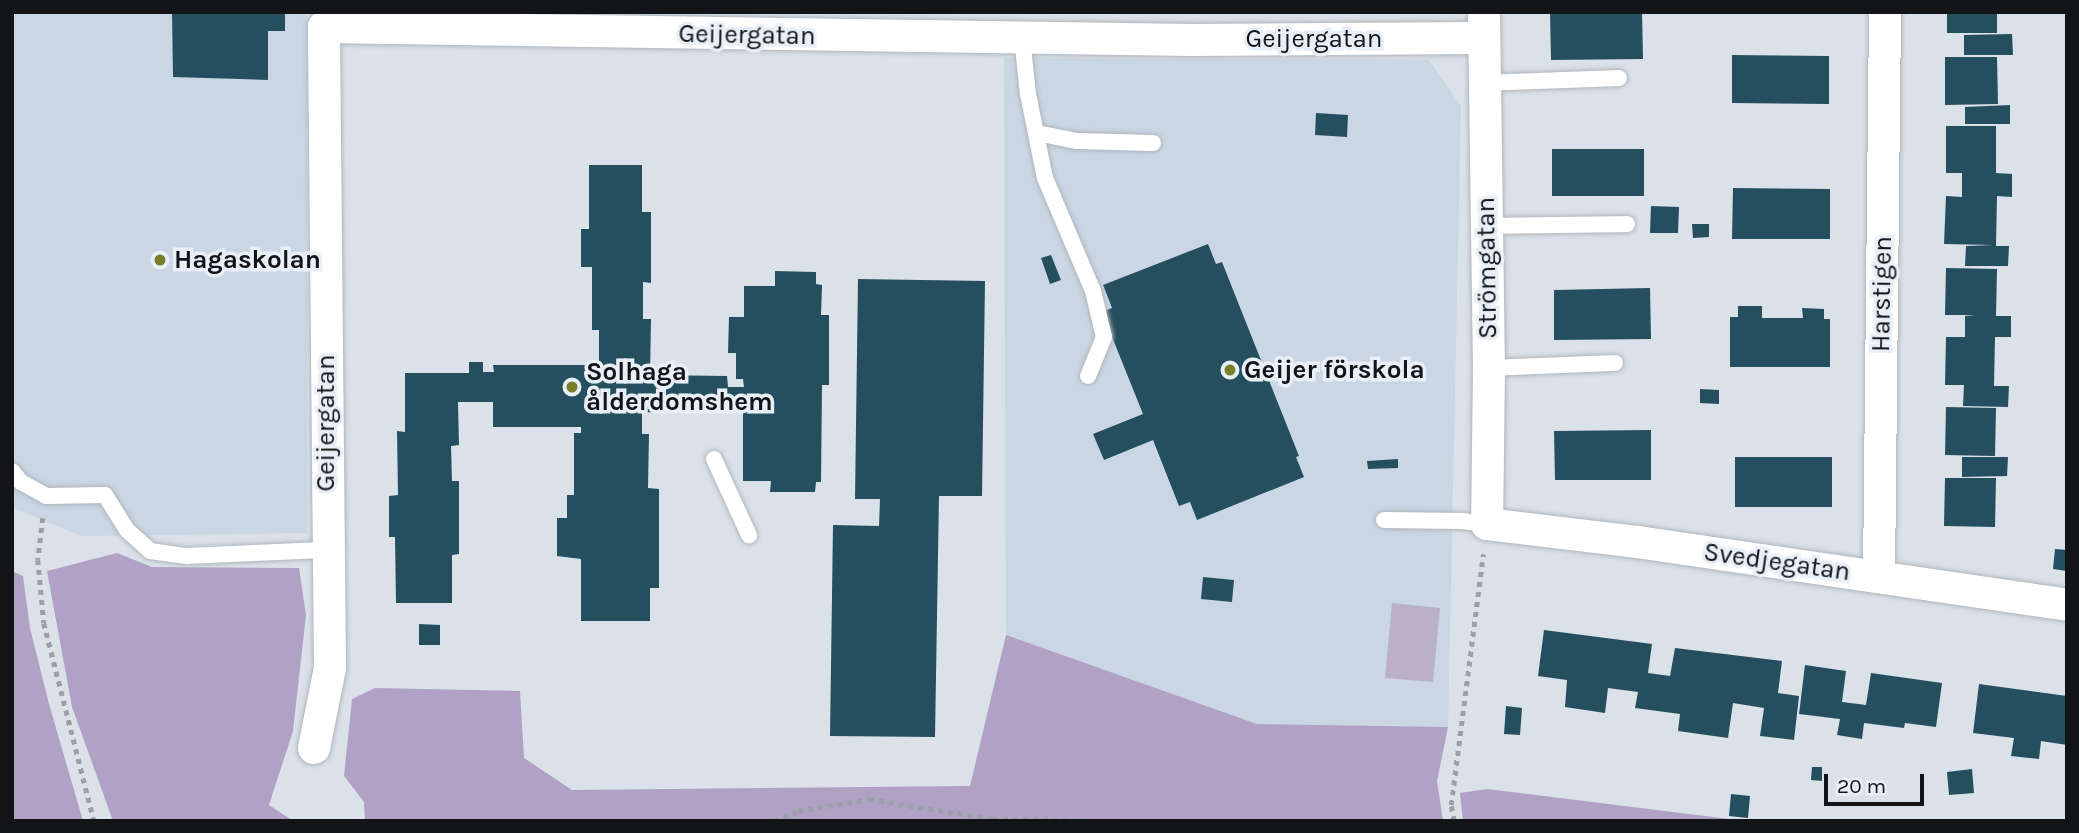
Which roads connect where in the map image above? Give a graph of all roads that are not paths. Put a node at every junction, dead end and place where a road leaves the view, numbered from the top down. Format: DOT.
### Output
graph roads {
  1 [pos="1885,12"];
  2 [pos="324,20"];
  3 [pos="1484,25"];
  4 [pos="1022,38"];
  5 [pos="1619,78"];
  6 [pos="1483,83"];
  7 [pos="1037,133"];
  8 [pos="1153,143"];
  9 [pos="1627,224"];
  10 [pos="1486,226"];
  11 [pos="1615,363"];
  12 [pos="1489,368"];
  13 [pos="1088,376"];
  14 [pos="714,459"];
  15 [pos="12,471"];
  16 [pos="1384,520"];
  17 [pos="1487,524"];
  18 [pos="749,535"];
  19 [pos="327,550"];
  20 [pos="1879,576"];
  21 [pos="2067,605"];
  22 [pos="314,748"];
  1 -- 20 [label="street, Harstigen"];
  2 -- 4 [label="street, Geijergatan"];
  2 -- 19 [label="street, Geijergatan"];
  3 -- 4 [label="street, Geijergatan"];
  3 -- 6 [label="street, Strömgatan"];
  4 -- 7 [label="lane"];
  5 -- 6 [label="lane"];
  6 -- 10 [label="street, Strömgatan"];
  7 -- 8 [label="lane"];
  7 -- 13 [label="lane"];
  9 -- 10 [label="lane"];
  10 -- 12 [label="street, Strömgatan"];
  11 -- 12 [label="lane"];
  12 -- 17 [label="street, Strömgatan"];
  14 -- 18 [label="lane"];
  15 -- 19 [label="lane"];
  16 -- 17 [label="lane"];
  17 -- 20 [label="street, Svedjegatan"];
  19 -- 22 [label="street, Geijergatan"];
  20 -- 21 [label="street, Svedjegatan"];
}
